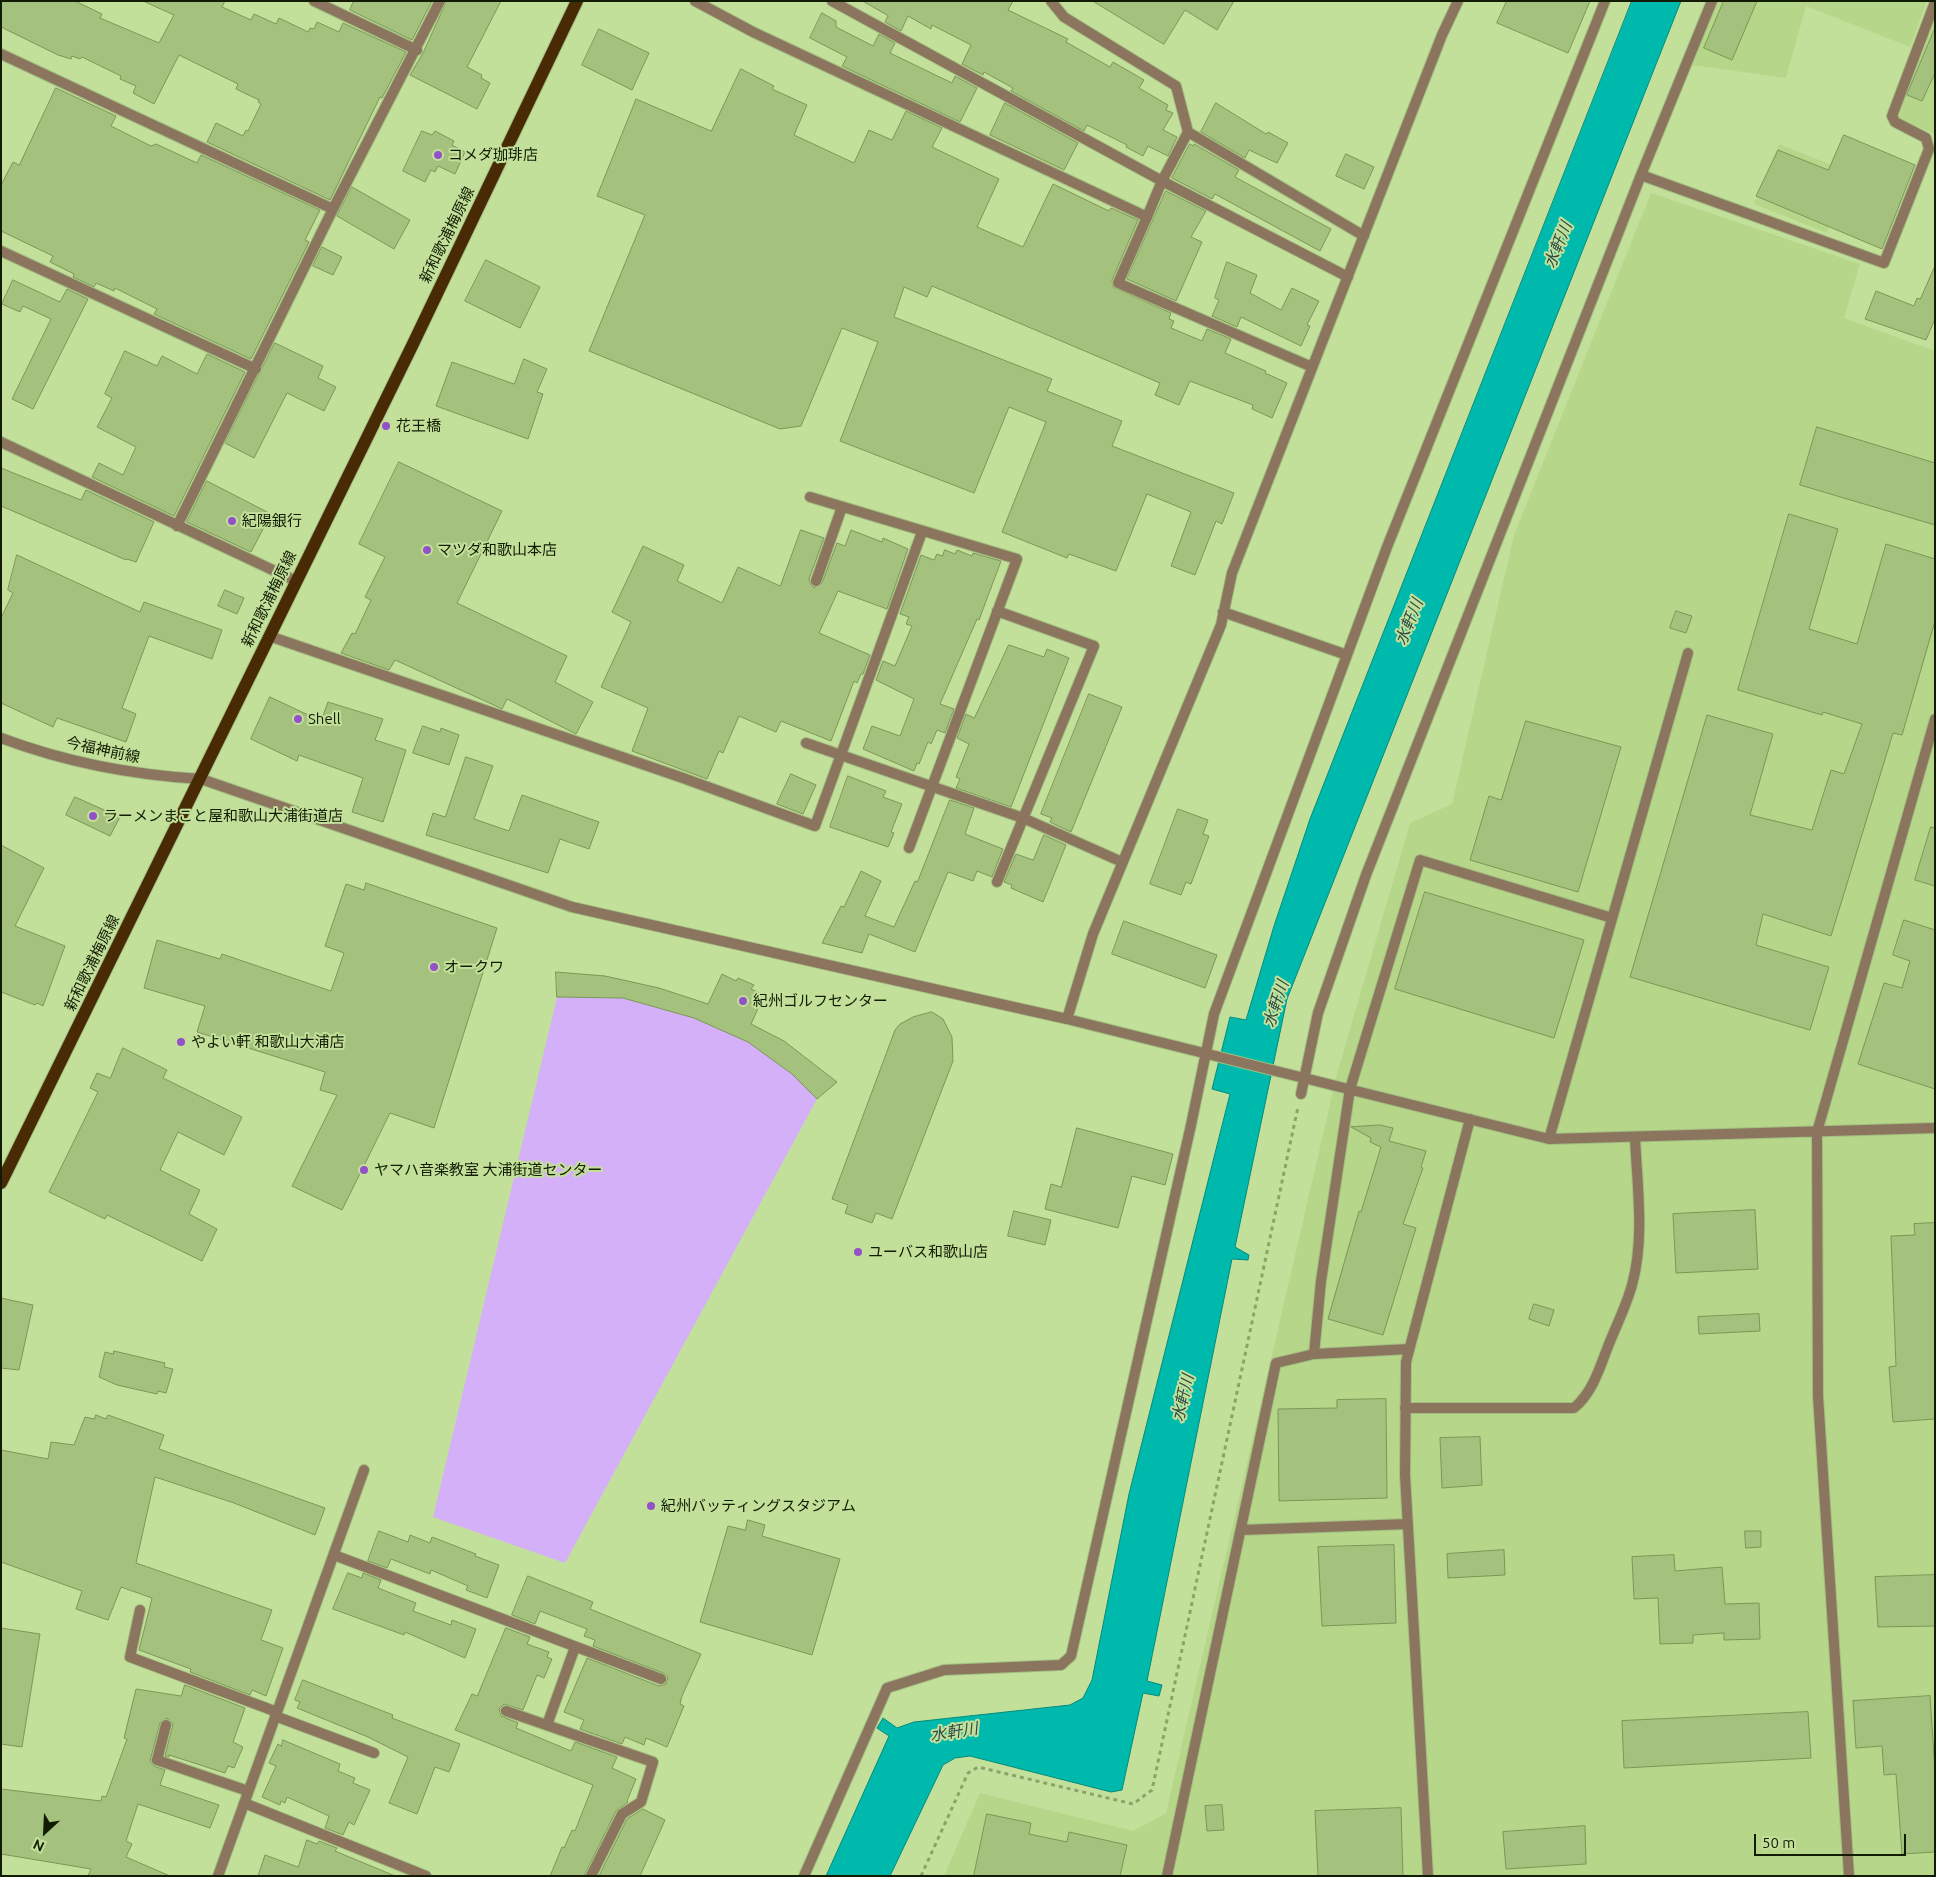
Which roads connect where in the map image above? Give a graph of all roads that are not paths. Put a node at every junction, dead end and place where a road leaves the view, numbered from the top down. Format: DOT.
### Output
graph roads {
  1 [pos="314,1"];
  2 [pos="440,1"];
  3 [pos="695,1"];
  4 [pos="832,1"];
  5 [pos="1051,1"];
  6 [pos="1458,1"];
  7 [pos="1605,1"];
  8 [pos="1712,1"];
  9 [pos="1935,2"];
  10 [pos="573,3"];
  11 [pos="417,50"];
  12 [pos="1,54"];
  13 [pos="1188,132"];
  14 [pos="1641,175"];
  15 [pos="1162,180"];
  16 [pos="334,209"];
  17 [pos="1147,217"];
  18 [pos="1364,236"];
  19 [pos="1,251"];
  20 [pos="1348,277"];
  21 [pos="1312,367"];
  22 [pos="256,370"];
  23 [pos="1,442"];
  24 [pos="810,497"];
  25 [pos="842,507"];
  26 [pos="177,526"];
  27 [pos="922,532"];
  28 [pos="296,581"];
  29 [pos="816,581"];
  30 [pos="997,611"];
  31 [pos="1223,612"];
  32 [pos="269,636"];
  33 [pos="1688,653"];
  34 [pos="1347,655"];
  35 [pos="1935,719"];
  36 [pos="1,738"];
  37 [pos="806,743"];
  38 [pos="841,756"];
  39 [pos="200,779"];
  40 [pos="932,787"];
  41 [pos="1023,818"];
  42 [pos="909,848"];
  43 [pos="1122,862"];
  44 [pos="998,882"];
  45 [pos="1612,918"];
  46 [pos="1066,1019"];
  47 [pos="1206,1054"];
  48 [pos="1304,1078"];
  49 [pos="1350,1089"];
  50 [pos="1301,1094"];
  51 [pos="1470,1119"];
  52 [pos="1935,1128"];
  53 [pos="1817,1132"];
  54 [pos="1635,1137"];
  55 [pos="1549,1139"];
  56 [pos="1,1183"];
  57 [pos="1409,1349"];
  58 [pos="1314,1354"];
  59 [pos="1406,1408"];
  60 [pos="364,1470"];
  61 [pos="1408,1524"];
  62 [pos="1241,1530"];
  63 [pos="334,1555"];
  64 [pos="140,1610"];
  65 [pos="574,1647"];
  66 [pos="661,1680"];
  67 [pos="506,1711"];
  68 [pos="276,1714"];
  69 [pos="166,1725"];
  70 [pos="547,1725"];
  71 [pos="374,1753"];
  72 [pos="248,1791"];
  73 [pos="244,1803"];
  74 [pos="420,1875"];
  75 [pos="218,1876"];
  76 [pos="591,1876"];
  77 [pos="804,1876"];
  78 [pos="1167,1876"];
  79 [pos="1428,1876"];
  80 [pos="1849,1876"];
  1 -- 11 [label="street"];
  2 -- 11 [label="street"];
  3 -- 17 [label="street"];
  4 -- 15 [label="street"];
  5 -- 13 [label="street"];
  6 -- 18 [label="street"];
  7 -- 34 [label="street"];
  8 -- 14 [label="street"];
  9 -- 14 [label="street"];
  10 -- 28 [label="main road, 新和歌浦梅原線"];
  11 -- 16 [label="street"];
  12 -- 16 [label="street"];
  13 -- 15 [label="street"];
  13 -- 18 [label="street"];
  14 -- 48 [label="street"];
  15 -- 17 [label="street"];
  15 -- 20 [label="street"];
  16 -- 22 [label="street"];
  17 -- 21 [label="street"];
  18 -- 20 [label="street"];
  19 -- 22 [label="street"];
  20 -- 21 [label="street"];
  21 -- 31 [label="street"];
  22 -- 26 [label="street"];
  23 -- 26 [label="street"];
  24 -- 25 [label="street"];
  25 -- 27 [label="street"];
  25 -- 29 [label="street"];
  26 -- 28 [label="street"];
  27 -- 30 [label="street"];
  27 -- 38 [label="street"];
  28 -- 32 [label="main road, 新和歌浦梅原線"];
  30 -- 40 [label="street"];
  30 -- 41 [label="street"];
  31 -- 34 [label="street"];
  31 -- 43 [label="street"];
  32 -- 38 [label="street"];
  32 -- 39 [label="main road, 新和歌浦梅原線"];
  33 -- 45 [label="street"];
  34 -- 47 [label="street"];
  35 -- 53 [label="street"];
  36 -- 39 [label="street, 今福神前線"];
  37 -- 38 [label="street"];
  38 -- 40 [label="street"];
  39 -- 46 [label="street, 今福神前線"];
  39 -- 56 [label="main road, 新和歌浦梅原線"];
  40 -- 41 [label="street"];
  40 -- 42 [label="street"];
  41 -- 43 [label="street"];
  41 -- 44 [label="street"];
  43 -- 46 [label="street"];
  45 -- 49 [label="street"];
  45 -- 55 [label="street"];
  46 -- 47 [label="street, 今福神前線"];
  47 -- 48 [label="street, 今福神前線"];
  47 -- 77 [label="street"];
  48 -- 49 [label="street, 今福神前線"];
  48 -- 50 [label="street"];
  49 -- 51 [label="street, 今福神前線"];
  49 -- 58 [label="street"];
  51 -- 55 [label="street, 今福神前線"];
  51 -- 57 [label="street"];
  52 -- 53 [label="street, 今福神前線"];
  53 -- 54 [label="street, 今福神前線"];
  53 -- 80 [label="street"];
  54 -- 55 [label="street, 今福神前線"];
  54 -- 59 [label="street"];
  57 -- 58 [label="street"];
  57 -- 59 [label="street"];
  58 -- 62 [label="street"];
  59 -- 61 [label="street"];
  60 -- 63 [label="street"];
  61 -- 62 [label="street"];
  61 -- 79 [label="street"];
  62 -- 78 [label="street"];
  63 -- 65 [label="street"];
  63 -- 68 [label="street"];
  64 -- 68 [label="street"];
  65 -- 66 [label="street"];
  65 -- 70 [label="street"];
  67 -- 70 [label="street"];
  68 -- 71 [label="street"];
  68 -- 72 [label="street"];
  69 -- 72 [label="street"];
  70 -- 76 [label="street"];
  72 -- 73 [label="street"];
  73 -- 74 [label="street"];
  73 -- 75 [label="street"];
}
